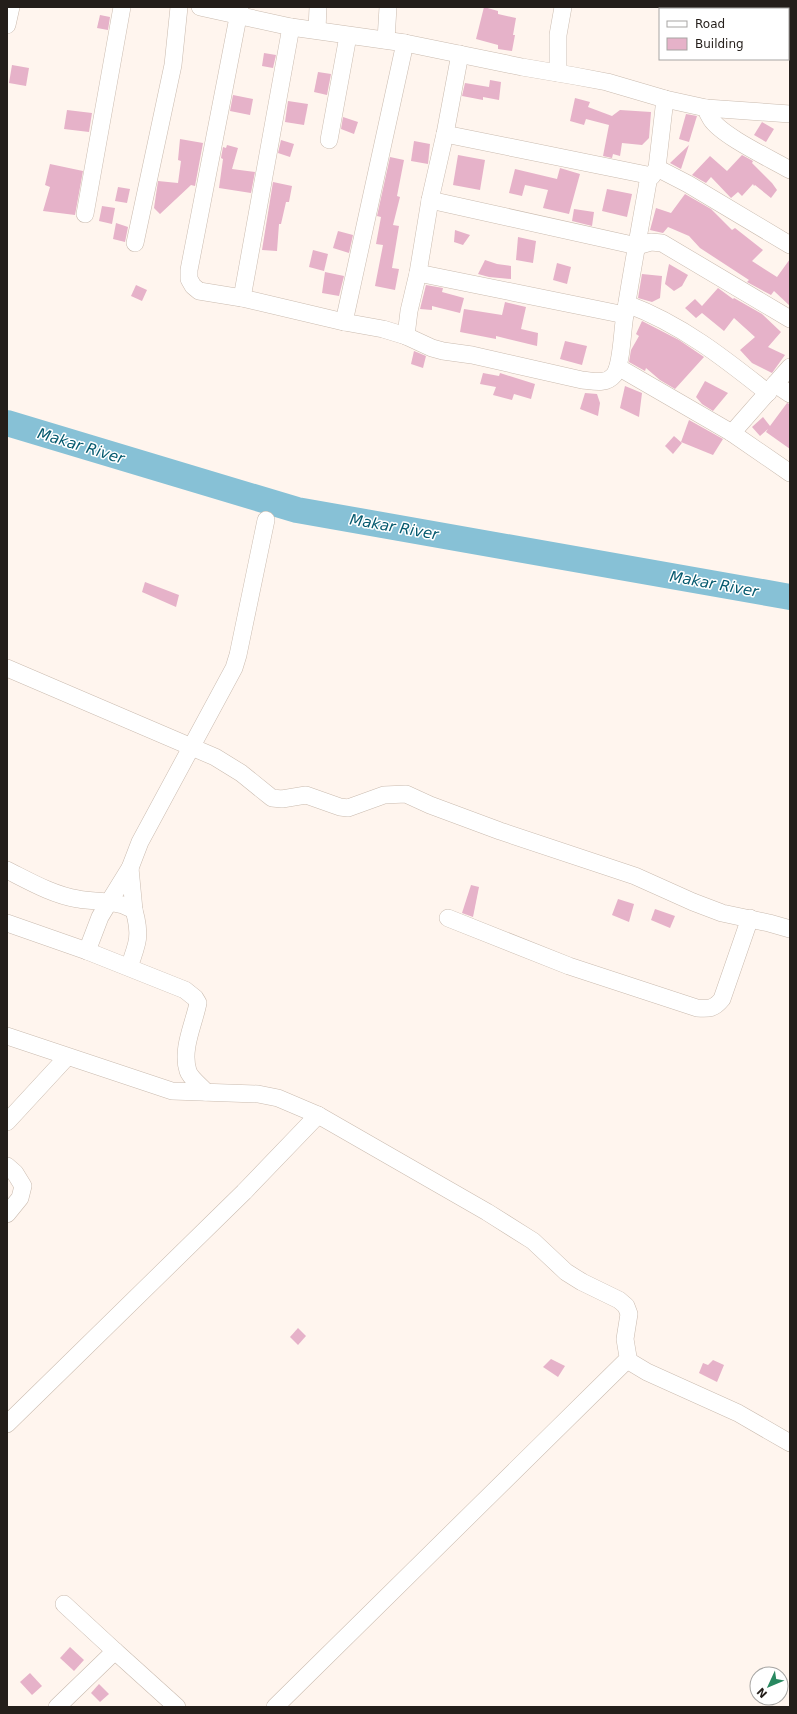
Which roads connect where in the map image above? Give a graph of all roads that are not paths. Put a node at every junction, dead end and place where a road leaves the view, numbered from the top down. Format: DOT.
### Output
graph roads {
  1 [pos="11,7"];
  2 [pos="122,7"];
  3 [pos="179,7"];
  4 [pos="200,7"];
  5 [pos="318,7"];
  6 [pos="388,7"];
  7 [pos="563,7"];
  8 [pos="240,12"];
  9 [pos="7,25"];
  10 [pos="291,27"];
  11 [pos="317,30"];
  12 [pos="348,36"];
  13 [pos="386,40"];
  14 [pos="405,43"];
  15 [pos="460,54"];
  16 [pos="558,73"];
  17 [pos="665,99"];
  18 [pos="706,108"];
  19 [pos="790,114"];
  20 [pos="445,134"];
  21 [pos="329,140"];
  22 [pos="790,170"];
  23 [pos="653,172"];
  24 [pos="430,200"];
  25 [pos="85,214"];
  26 [pos="135,243"];
  27 [pos="790,245"];
  28 [pos="637,246"];
  29 [pos="418,273"];
  30 [pos="242,298"];
  31 [pos="626,310"];
  32 [pos="790,319"];
  33 [pos="344,322"];
  34 [pos="406,336"];
  35 [pos="618,367"];
  36 [pos="790,367"];
  37 [pos="772,389"];
  38 [pos="790,394"];
  39 [pos="732,433"];
  40 [pos="790,473"];
  41 [pos="266,520"];
  42 [pos="7,668"];
  43 [pos="192,747"];
  44 [pos="130,868"];
  45 [pos="7,870"];
  46 [pos="109,902"];
  47 [pos="134,910"];
  48 [pos="448,918"];
  49 [pos="750,918"];
  50 [pos="7,923"];
  51 [pos="790,929"];
  52 [pos="87,951"];
  53 [pos="129,967"];
  54 [pos="7,1036"];
  55 [pos="67,1057"];
  56 [pos="188,1072"];
  57 [pos="172,1090"];
  58 [pos="206,1092"];
  59 [pos="318,1115"];
  60 [pos="7,1122"];
  61 [pos="7,1166"];
  62 [pos="7,1214"];
  63 [pos="627,1360"];
  64 [pos="7,1424"];
  65 [pos="790,1443"];
  66 [pos="64,1604"];
  67 [pos="115,1651"];
  68 [pos="57,1707"];
  69 [pos="177,1707"];
  70 [pos="275,1707"];
  1 -- 9 [label="street"];
  2 -- 25 [label="street"];
  3 -- 26 [label="street"];
  4 -- 8 [label="street"];
  5 -- 11 [label="street"];
  6 -- 13 [label="street"];
  7 -- 16 [label="street"];
  8 -- 10 [label="street"];
  8 -- 30 [label="street"];
  10 -- 11 [label="street"];
  10 -- 30 [label="street"];
  11 -- 12 [label="street"];
  12 -- 13 [label="street"];
  12 -- 21 [label="street"];
  13 -- 14 [label="street"];
  14 -- 15 [label="street"];
  14 -- 33 [label="street"];
  15 -- 16 [label="street"];
  15 -- 20 [label="street"];
  16 -- 17 [label="street"];
  17 -- 18 [label="street"];
  17 -- 23 [label="street"];
  18 -- 19 [label="street"];
  18 -- 22 [label="street"];
  20 -- 23 [label="street"];
  20 -- 24 [label="street"];
  23 -- 27 [label="street"];
  23 -- 28 [label="street"];
  24 -- 28 [label="street"];
  24 -- 29 [label="street"];
  28 -- 31 [label="street"];
  28 -- 32 [label="street"];
  29 -- 31 [label="street"];
  29 -- 34 [label="street"];
  30 -- 33 [label="street"];
  31 -- 35 [label="street"];
  31 -- 37 [label="street"];
  33 -- 34 [label="street"];
  34 -- 35 [label="street"];
  35 -- 39 [label="street"];
  36 -- 37 [label="street"];
  37 -- 38 [label="street"];
  37 -- 39 [label="street"];
  39 -- 40 [label="street"];
  41 -- 43 [label="street"];
  42 -- 43 [label="street"];
  43 -- 44 [label="street"];
  43 -- 49 [label="street"];
  44 -- 46 [label="street"];
  44 -- 47 [label="street"];
  45 -- 46 [label="street"];
  46 -- 47 [label="street"];
  46 -- 52 [label="street"];
  47 -- 53 [label="street"];
  48 -- 49 [label="street"];
  49 -- 51 [label="street"];
  50 -- 52 [label="street"];
  52 -- 53 [label="street"];
  53 -- 56 [label="street"];
  54 -- 55 [label="street"];
  55 -- 57 [label="street"];
  55 -- 60 [label="street"];
  56 -- 57 [label="street"];
  56 -- 58 [label="street"];
  57 -- 58 [label="street"];
  58 -- 59 [label="street"];
  59 -- 63 [label="street"];
  59 -- 64 [label="street"];
  61 -- 62 [label="street"];
  63 -- 65 [label="street"];
  63 -- 70 [label="street"];
  66 -- 67 [label="street"];
  67 -- 68 [label="street"];
  67 -- 69 [label="street"];
}
